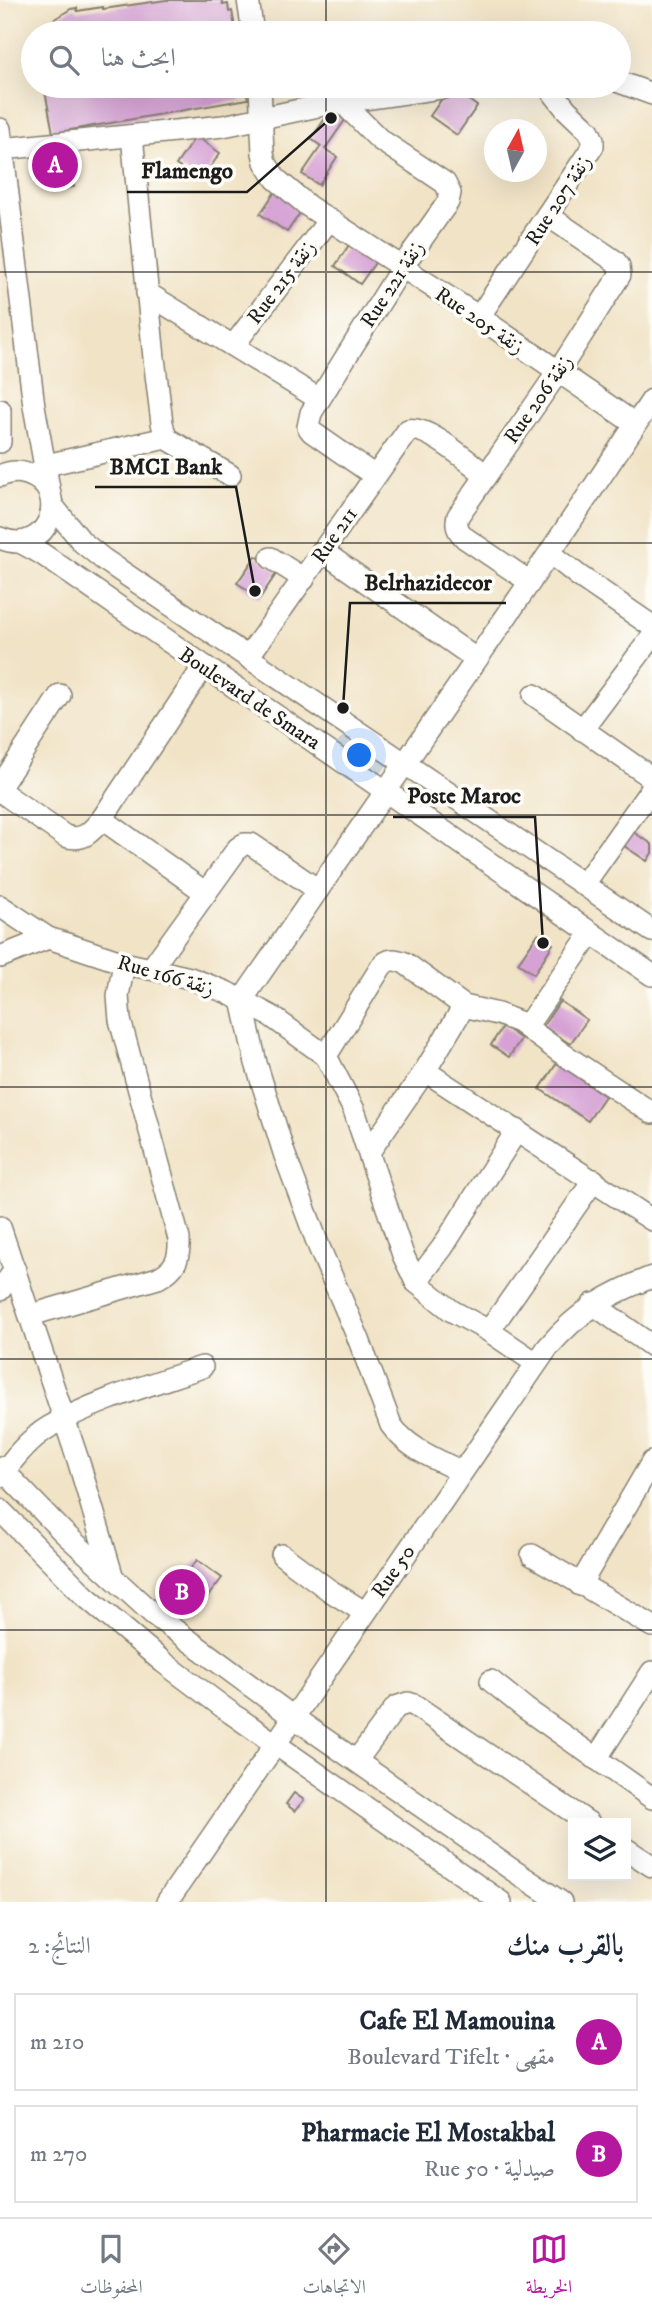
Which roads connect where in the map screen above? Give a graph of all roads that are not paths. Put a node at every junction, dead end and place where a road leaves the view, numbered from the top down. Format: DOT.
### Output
graph roads {
  1 [pos="248,0"];
  2 [pos="251,21"];
  3 [pos="631,86"];
  4 [pos="652,94"];
  5 [pos="261,98"];
  6 [pos="376,98"];
  7 [pos="557,98"];
  8 [pos="343,103"];
  9 [pos="262,119"];
  10 [pos="132,136"];
  11 [pos="1,139"];
  12 [pos="547,215"];
  13 [pos="328,220"];
  14 [pos="402,267"];
  15 [pos="147,293"];
  16 [pos="479,317"];
  17 [pos="234,345"];
  18 [pos="558,372"];
  19 [pos="319,399"];
  20 [pos="652,400"];
  21 [pos="0,410"];
  22 [pos="635,424"];
  23 [pos="166,438"];
  24 [pos="0,442"];
  25 [pos="38,471"];
  26 [pos="230,475"];
  27 [pos="486,475"];
  28 [pos="0,476"];
  29 [pos="375,476"];
  30 [pos="51,499"];
  31 [pos="8,542"];
  32 [pos="323,551"];
  33 [pos="550,552"];
  34 [pos="271,558"];
  35 [pos="304,579"];
  36 [pos="530,582"];
  37 [pos="652,626"];
  38 [pos="652,637"];
  39 [pos="248,657"];
  40 [pos="476,659"];
  41 [pos="204,666"];
  42 [pos="60,695"];
  43 [pos="534,695"];
  44 [pos="582,730"];
  45 [pos="405,763"];
  46 [pos="652,778"];
  47 [pos="652,788"];
  48 [pos="0,789"];
  49 [pos="385,790"];
  50 [pos="102,819"];
  51 [pos="584,884"];
  52 [pos="318,890"];
  53 [pos="206,893"];
  54 [pos="0,906"];
  55 [pos="652,932"];
  56 [pos="591,933"];
  57 [pos="48,937"];
  58 [pos="652,940"];
  59 [pos="0,957"];
  60 [pos="124,963"];
  61 [pos="151,969"];
  62 [pos="644,970"];
  63 [pos="242,1000"];
  64 [pos="464,1006"];
  65 [pos="526,1027"];
  66 [pos="326,1056"];
  67 [pos="425,1071"];
  68 [pos="652,1113"];
  69 [pos="517,1130"];
  70 [pos="369,1152"];
  71 [pos="594,1180"];
  72 [pos="652,1220"];
  73 [pos="0,1227"];
  74 [pos="15,1270"];
  75 [pos="652,1277"];
  76 [pos="416,1282"];
  77 [pos="0,1290"];
  78 [pos="593,1304"];
  79 [pos="31,1315"];
  80 [pos="489,1331"];
  81 [pos="652,1346"];
  82 [pos="536,1363"];
  83 [pos="202,1367"];
  84 [pos="65,1420"];
  85 [pos="652,1462"];
  86 [pos="2,1472"];
  87 [pos="462,1472"];
  88 [pos="644,1498"];
  89 [pos="0,1510"];
  90 [pos="282,1555"];
  91 [pos="532,1555"];
  92 [pos="113,1577"];
  93 [pos="580,1585"];
  94 [pos="364,1612"];
  95 [pos="652,1626"];
  96 [pos="652,1672"];
  97 [pos="491,1681"];
  98 [pos="293,1717"];
  99 [pos="275,1744"];
  100 [pos="596,1759"];
  101 [pos="357,1760"];
  102 [pos="652,1798"];
  103 [pos="582,1818"];
  104 [pos="631,1852"];
  105 [pos="652,1866"];
  106 [pos="167,1902"];
  107 [pos="501,1902"];
  108 [pos="561,1902"];
  1 -- 2 [label="street"];
  3 -- 4 [label="street"];
  5 -- 9 [label="street, Rue 205 زنقة"];
  6 -- 8 [label="street"];
  7 -- 12 [label="street, Rue 207 زنقة"];
  8 -- 9 [label="street"];
  8 -- 14 [label="street, Rue 221 زنقة"];
  9 -- 10 [label="street"];
  9 -- 13 [label="street, Rue 205 زنقة"];
  10 -- 11 [label="street"];
  10 -- 15 [label="street"];
  11 -- 25 [label="street"];
  12 -- 16 [label="street, Rue 207 زنقة"];
  12 -- 18 [label="street, Rue 206 زنقة"];
  13 -- 14 [label="street, Rue 205 زنقة"];
  13 -- 17 [label="street, Rue 215 زنقة"];
  14 -- 16 [label="street, Rue 205 زنقة"];
  14 -- 19 [label="street, Rue 221 زنقة"];
  15 -- 17 [label="street"];
  15 -- 23 [label="street"];
  16 -- 18 [label="street, Rue 205 زنقة"];
  17 -- 19 [label="street"];
  18 -- 22 [label="street, Rue 205 زنقة"];
  18 -- 27 [label="street, Rue 206 زنقة"];
  19 -- 29 [label="street, Rue 221 زنقة"];
  20 -- 22 [label="street"];
  21 -- 24 [label="street"];
  22 -- 33 [label="street"];
  23 -- 25 [label="street"];
  23 -- 26 [label="street"];
  25 -- 28 [label="street"];
  25 -- 30 [label="street"];
  27 -- 29 [label="street, Rue 211"];
  27 -- 36 [label="street, Rue 206 زنقة"];
  29 -- 32 [label="street, Rue 211"];
  30 -- 31 [label="street"];
  30 -- 39 [label="street, Boulevard de Smara"];
  31 -- 41 [label="street, Boulevard de Smara"];
  32 -- 35 [label="street, Rue 211"];
  32 -- 40 [label="street"];
  33 -- 36 [label="street"];
  33 -- 37 [label="street"];
  34 -- 35 [label="street"];
  35 -- 39 [label="street, Rue 211"];
  36 -- 40 [label="street"];
  38 -- 44 [label="street"];
  39 -- 45 [label="street, Boulevard de Smara"];
  40 -- 45 [label="street"];
  41 -- 49 [label="street, Boulevard de Smara"];
  41 -- 50 [label="street"];
  42 -- 48 [label="street"];
  43 -- 44 [label="street"];
  44 -- 46 [label="street"];
  45 -- 49 [label="street"];
  45 -- 51 [label="street, Boulevard de Smara"];
  47 -- 51 [label="street"];
  48 -- 50 [label="street"];
  49 -- 52 [label="street"];
  49 -- 56 [label="street, Boulevard de Smara"];
  50 -- 53 [label="street"];
  51 -- 55 [label="street, Boulevard de Smara"];
  52 -- 53 [label="street"];
  52 -- 63 [label="street"];
  53 -- 61 [label="street"];
  54 -- 57 [label="street, Rue 166 زنقة"];
  56 -- 62 [label="street, Boulevard de Smara"];
  56 -- 65 [label="street"];
  57 -- 59 [label="street"];
  57 -- 60 [label="street, Rue 166 زنقة"];
  58 -- 62 [label="street"];
  60 -- 61 [label="street, Rue 166 زنقة"];
  60 -- 79 [label="street"];
  61 -- 63 [label="street, Rue 166 زنقة"];
  63 -- 66 [label="street, Rue 166 زنقة"];
  63 -- 87 [label="street"];
  64 -- 65 [label="street"];
  64 -- 66 [label="street"];
  64 -- 67 [label="street"];
  65 -- 68 [label="street"];
  66 -- 70 [label="street"];
  67 -- 69 [label="street"];
  67 -- 70 [label="street"];
  69 -- 71 [label="street"];
  69 -- 76 [label="street"];
  70 -- 76 [label="street"];
  71 -- 72 [label="street"];
  71 -- 80 [label="street"];
  73 -- 74 [label="street"];
  74 -- 77 [label="street"];
  74 -- 79 [label="street"];
  75 -- 78 [label="street, Rue 50"];
  76 -- 80 [label="street"];
  78 -- 81 [label="street"];
  78 -- 82 [label="street, Rue 50"];
  79 -- 84 [label="street"];
  80 -- 82 [label="street"];
  82 -- 87 [label="street, Rue 50"];
  83 -- 84 [label="street"];
  84 -- 86 [label="street"];
  84 -- 92 [label="street"];
  85 -- 88 [label="street"];
  86 -- 92 [label="street"];
  87 -- 94 [label="street, Rue 50"];
  88 -- 93 [label="street"];
  89 -- 99 [label="street"];
  90 -- 94 [label="street"];
  91 -- 93 [label="street"];
  92 -- 98 [label="street"];
  93 -- 95 [label="street"];
  94 -- 98 [label="street, Rue 50"];
  96 -- 100 [label="street"];
  97 -- 100 [label="street"];
  98 -- 99 [label="street, Rue 50"];
  98 -- 101 [label="street"];
  99 -- 106 [label="street, Rue 50"];
  99 -- 107 [label="street"];
  100 -- 102 [label="street"];
  101 -- 103 [label="street"];
  101 -- 108 [label="street"];
  104 -- 105 [label="street"];
}
